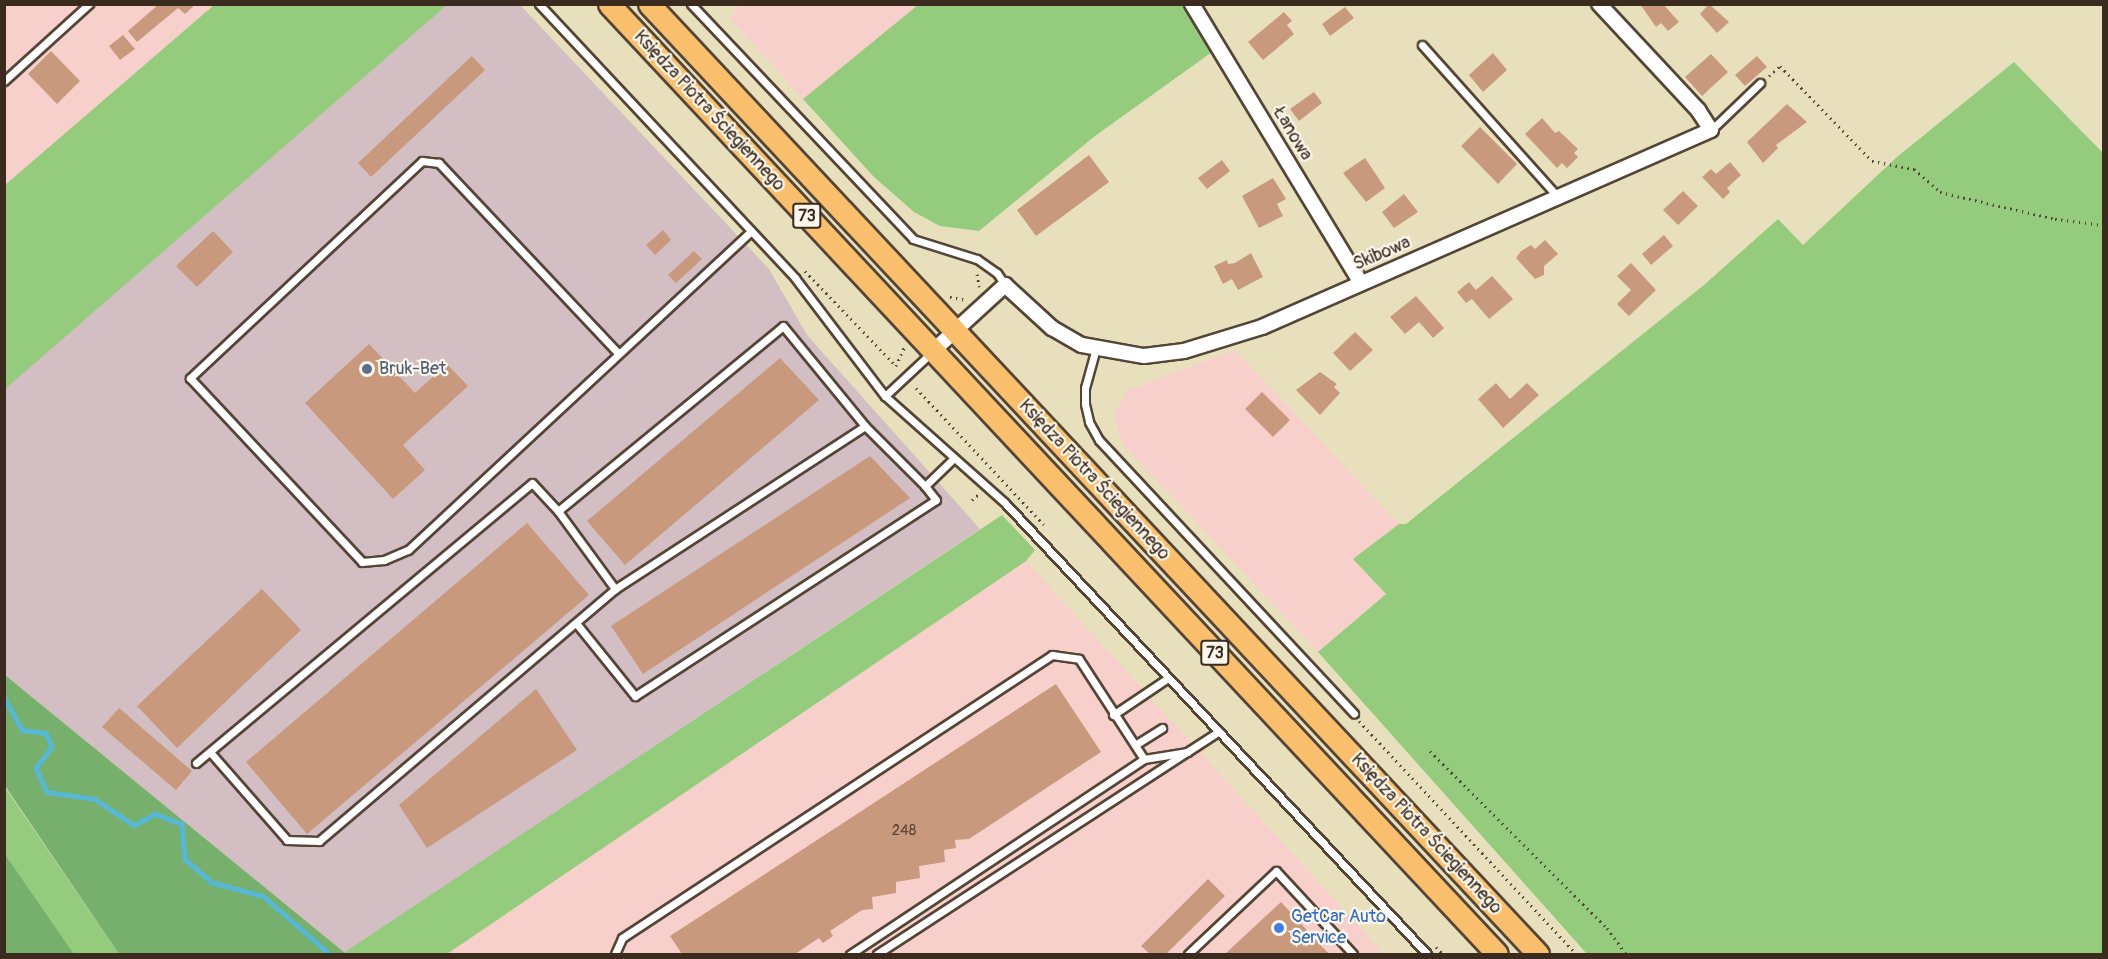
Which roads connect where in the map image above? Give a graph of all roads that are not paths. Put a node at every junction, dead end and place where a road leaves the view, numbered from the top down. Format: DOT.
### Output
graph roads {
  1 [pos="89,4"];
  2 [pos="539,4"];
  3 [pos="609,4"];
  4 [pos="649,4"];
  5 [pos="691,4"];
  6 [pos="1192,4"];
  7 [pos="1599,4"];
  8 [pos="1422,45"];
  9 [pos="4,81"];
  10 [pos="1760,83"];
  11 [pos="1711,130"];
  12 [pos="1559,198"];
  13 [pos="751,231"];
  14 [pos="1361,283"];
  15 [pos="1005,285"];
  16 [pos="955,331"];
  17 [pos="1096,348"];
  18 [pos="933,351"];
  19 [pos="617,352"];
  20 [pos="885,396"];
  21 [pos="865,426"];
  22 [pos="954,458"];
  23 [pos="925,486"];
  24 [pos="558,512"];
  25 [pos="615,589"];
  26 [pos="576,623"];
  27 [pos="1168,678"];
  28 [pos="1354,713"];
  29 [pos="1113,715"];
  30 [pos="1162,728"];
  31 [pos="1218,732"];
  32 [pos="1135,745"];
  33 [pos="210,752"];
  34 [pos="1187,752"];
  35 [pos="1144,759"];
  36 [pos="195,763"];
  37 [pos="1191,953"];
  38 [pos="615,954"];
  39 [pos="850,954"];
  40 [pos="877,954"];
  41 [pos="1353,954"];
  42 [pos="1427,954"];
  43 [pos="1497,954"];
  44 [pos="1538,954"];
  1 -- 9 [label="lane"];
  2 -- 13 [label="lane"];
  3 -- 18 [label="main road, Księdza Piotra Ściegiennego / 73"];
  4 -- 16 [label="main road, Księdza Piotra Ściegiennego / 73"];
  5 -- 15 [label="lane"];
  6 -- 14 [label="street, Łanowa"];
  7 -- 11 [label="street"];
  8 -- 12 [label="lane"];
  10 -- 11 [label="lane"];
  11 -- 12 [label="street, Skibowa"];
  12 -- 14 [label="street, Skibowa"];
  13 -- 19 [label="lane"];
  13 -- 20 [label="lane"];
  14 -- 17 [label="street, Skibowa"];
  15 -- 16 [label="street"];
  15 -- 17 [label="street, Skibowa"];
  16 -- 18 [label="street"];
  16 -- 44 [label="main road, Księdza Piotra Ściegiennego / 73"];
  17 -- 28 [label="lane"];
  18 -- 20 [label="lane"];
  18 -- 43 [label="main road, Księdza Piotra Ściegiennego / 73"];
  19 -- 19 [label="lane"];
  20 -- 22 [label="lane"];
  21 -- 23 [label="lane"];
  21 -- 24 [label="lane"];
  21 -- 25 [label="lane"];
  22 -- 23 [label="lane"];
  22 -- 27 [label="lane"];
  23 -- 26 [label="lane"];
  24 -- 25 [label="lane"];
  24 -- 33 [label="lane"];
  25 -- 26 [label="lane"];
  26 -- 33 [label="lane"];
  27 -- 29 [label="lane"];
  27 -- 31 [label="lane"];
  29 -- 32 [label="lane"];
  29 -- 38 [label="lane"];
  30 -- 32 [label="lane"];
  31 -- 34 [label="lane"];
  31 -- 42 [label="lane"];
  32 -- 35 [label="lane"];
  33 -- 36 [label="lane"];
  34 -- 35 [label="lane"];
  34 -- 40 [label="lane"];
  35 -- 39 [label="lane"];
  37 -- 41 [label="lane"];
}
